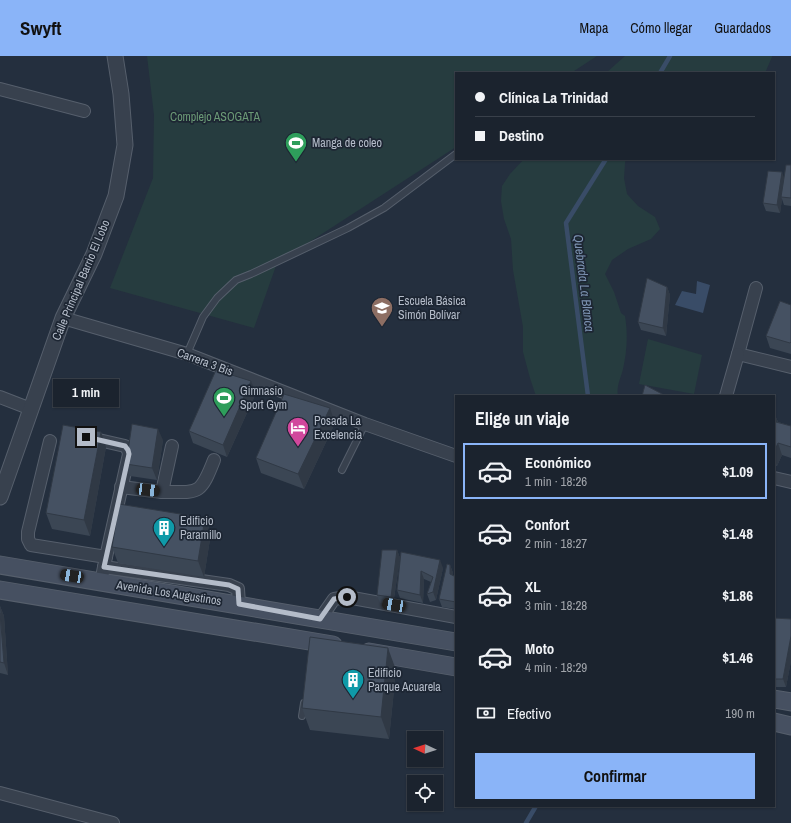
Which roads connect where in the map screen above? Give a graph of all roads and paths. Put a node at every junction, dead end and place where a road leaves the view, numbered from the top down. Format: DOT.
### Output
graph roads {
  1 [pos="115,56"];
  2 [pos="0,89"];
  3 [pos="84,111"];
  4 [pos="455,155"];
  5 [pos="756,288"];
  6 [pos="64,318"];
  7 [pos="188,354"];
  8 [pos="738,354"];
  9 [pos="791,367"];
  10 [pos="726,395"];
  11 [pos="0,397"];
  12 [pos="31,409"];
  13 [pos="365,424"];
  14 [pos="80,436"];
  15 [pos="50,441"];
  16 [pos="172,446"];
  17 [pos="455,456"];
  18 [pos="214,460"];
  19 [pos="342,470"];
  20 [pos="775,478"];
  21 [pos="791,482"];
  22 [pos="121,487"];
  23 [pos="162,492"];
  24 [pos="0,497"];
  25 [pos="0,565"];
  26 [pos="104,568"];
  27 [pos="0,590"];
  28 [pos="455,616"];
  29 [pos="320,619"];
  30 [pos="455,642"];
  31 [pos="455,667"];
  32 [pos="304,694"];
  33 [pos="775,699"];
  34 [pos="791,702"];
  35 [pos="302,716"];
  36 [pos="775,722"];
  37 [pos="791,726"];
  38 [pos="0,793"];
  39 [pos="113,823"];
  1 -- 6 [label="street, Calle Principal Barrio El Lobo"];
  2 -- 3 [label="street"];
  4 -- 7 [label="lane"];
  5 -- 8 [label="street"];
  6 -- 7 [label="street, Carrera 3 Bis"];
  6 -- 12 [label="street, Calle Principal Barrio El Lobo"];
  7 -- 13 [label="street, Carrera 3 Bis"];
  8 -- 9 [label="street"];
  8 -- 10 [label="street"];
  11 -- 12 [label="street"];
  12 -- 24 [label="street, Calle Principal Barrio El Lobo"];
  13 -- 17 [label="street, Carrera 3 Bis"];
  13 -- 19 [label="lane"];
  14 -- 22 [label="street"];
  15 -- 26 [label="street"];
  16 -- 23 [label="street"];
  18 -- 23 [label="street"];
  20 -- 21 [label="street"];
  22 -- 23 [label="street"];
  22 -- 26 [label="street"];
  25 -- 26 [label="main road, Avenida Los Augustinos"];
  26 -- 29 [label="main road, Avenida Los Augustinos"];
  27 -- 31 [label="main road, Avenida Los Augustinos"];
  28 -- 29 [label="street"];
  29 -- 30 [label="main road, Avenida Los Augustinos"];
  32 -- 35 [label="lane"];
  33 -- 34 [label="main road"];
  36 -- 37 [label="main road"];
  38 -- 39 [label="street"];
}
